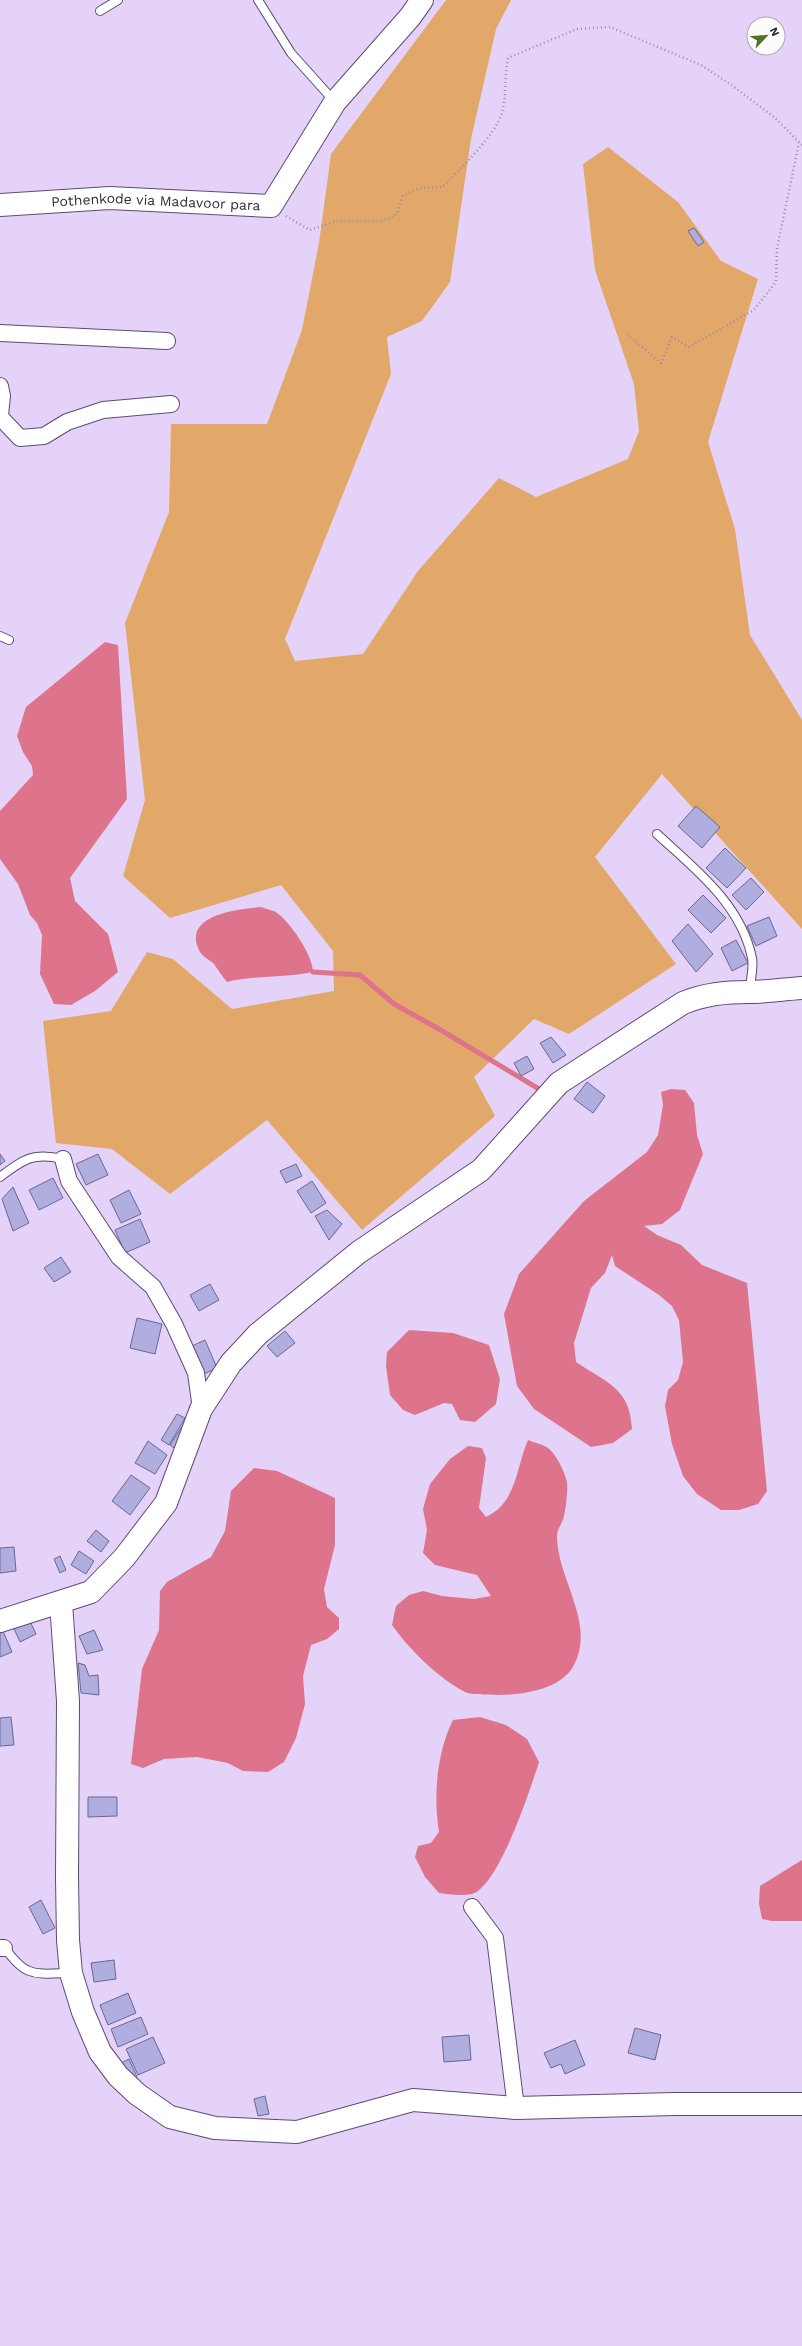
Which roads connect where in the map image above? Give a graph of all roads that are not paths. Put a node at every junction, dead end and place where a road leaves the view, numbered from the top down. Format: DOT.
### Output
graph roads {
  1 [pos="118,0"];
  2 [pos="258,0"];
  3 [pos="422,0"];
  4 [pos="100,11"];
  5 [pos="335,102"];
  6 [pos="0,205"];
  7 [pos="0,333"];
  8 [pos="167,340"];
  9 [pos="0,386"];
  10 [pos="171,404"];
  11 [pos="0,416"];
  12 [pos="0,636"];
  13 [pos="8,640"];
  14 [pos="657,834"];
  15 [pos="802,988"];
  16 [pos="750,992"];
  17 [pos="64,1159"];
  18 [pos="0,1177"];
  19 [pos="202,1409"];
  20 [pos="60,1603"];
  21 [pos="0,1621"];
  22 [pos="472,1906"];
  23 [pos="2,1946"];
  24 [pos="72,1973"];
  25 [pos="802,2104"];
  26 [pos="516,2108"];
  1 -- 4 [label="lane"];
  2 -- 5 [label="lane"];
  3 -- 5 [label="street, Pothenkode via Madavoor para"];
  5 -- 6 [label="street, Pothenkode via Madavoor para"];
  7 -- 8 [label="street"];
  9 -- 11 [label="street"];
  10 -- 11 [label="street"];
  12 -- 13 [label="lane"];
  14 -- 16 [label="lane"];
  15 -- 16 [label="street"];
  16 -- 19 [label="street"];
  17 -- 18 [label="lane"];
  17 -- 19 [label="street"];
  19 -- 20 [label="street"];
  20 -- 21 [label="street"];
  20 -- 24 [label="street"];
  22 -- 26 [label="street"];
  23 -- 24 [label="lane"];
  24 -- 26 [label="street"];
  25 -- 26 [label="street"];
}
